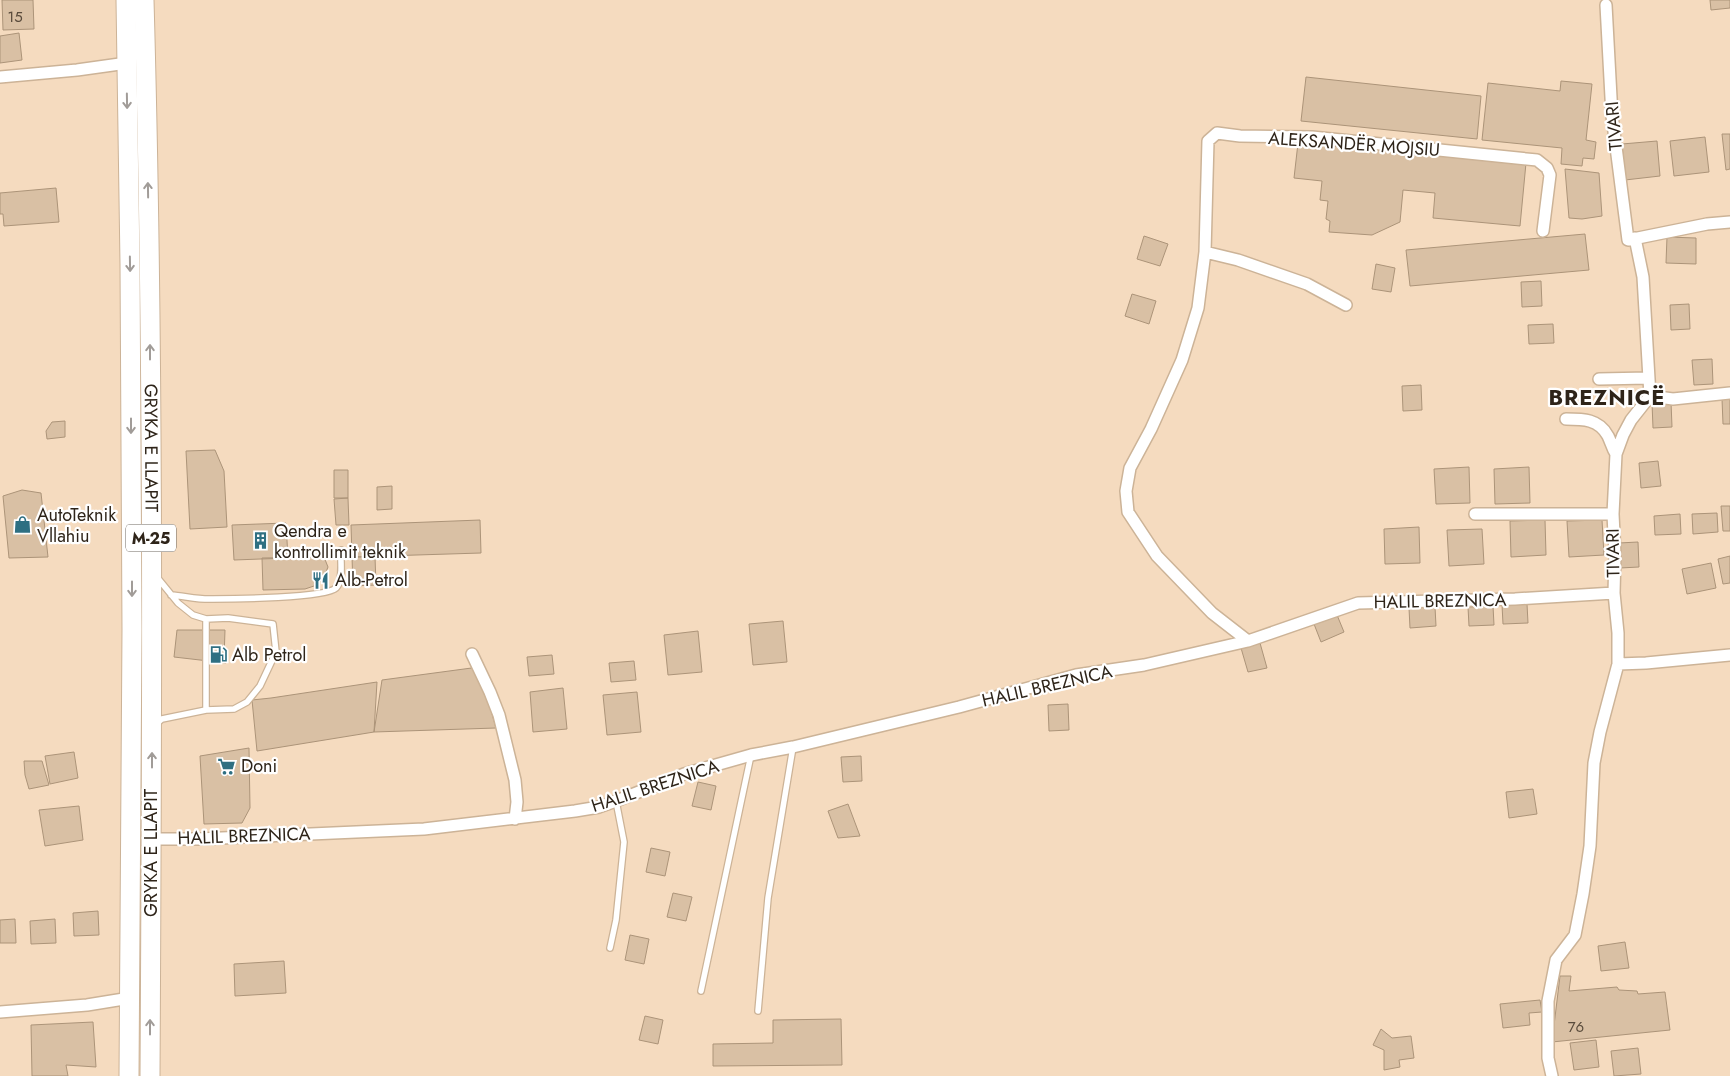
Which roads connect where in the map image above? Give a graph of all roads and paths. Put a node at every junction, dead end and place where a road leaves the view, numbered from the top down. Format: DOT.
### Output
graph roads {
  1 [pos="126,0"];
  2 [pos="144,0"];
  3 [pos="1606,5"];
  4 [pos="127,63"];
  5 [pos="0,76"];
  6 [pos="1730,222"];
  7 [pos="1543,231"];
  8 [pos="1635,238"];
  9 [pos="1205,252"];
  10 [pos="1346,305"];
  11 [pos="1648,378"];
  12 [pos="1598,379"];
  13 [pos="1730,393"];
  14 [pos="1650,396"];
  15 [pos="1566,419"];
  16 [pos="1616,454"];
  17 [pos="1475,514"];
  18 [pos="1613,514"];
  19 [pos="340,550"];
  20 [pos="152,571"];
  21 [pos="1614,593"];
  22 [pos="171,594"];
  23 [pos="206,619"];
  24 [pos="1248,641"];
  25 [pos="472,654"];
  26 [pos="1730,654"];
  27 [pos="1618,664"];
  28 [pos="206,710"];
  29 [pos="152,728"];
  30 [pos="794,747"];
  31 [pos="751,755"];
  32 [pos="616,801"];
  33 [pos="515,820"];
  34 [pos="151,839"];
  35 [pos="610,948"];
  36 [pos="701,991"];
  37 [pos="130,998"];
  38 [pos="758,1011"];
  39 [pos="0,1012"];
  40 [pos="129,1076"];
  41 [pos="150,1076"];
  42 [pos="1552,1076"];
  1 -- 4 [label="main road, GRYKA E LLAPIT / M-25"];
  20 -- 2 [label="main road, GRYKA E LLAPIT / M-25, one-way"];
  3 -- 8 [label="street, TIVARI"];
  4 -- 5 [label="street"];
  4 -- 37 [label="main road, GRYKA E LLAPIT / M-25, one-way"];
  6 -- 8 [label="street"];
  7 -- 9 [label="street, ALEKSANDËR MOJSIU"];
  8 -- 11 [label="street, TIVARI"];
  9 -- 10 [label="street"];
  9 -- 24 [label="street, ALEKSANDËR MOJSIU"];
  11 -- 12 [label="street"];
  11 -- 14 [label="street, TIVARI"];
  13 -- 14 [label="street"];
  14 -- 16 [label="street, TIVARI"];
  15 -- 16 [label="street, TIVARI"];
  16 -- 18 [label="street, TIVARI"];
  17 -- 18 [label="street, TIVARI"];
  18 -- 21 [label="street, TIVARI"];
  19 -- 22 [label="lane"];
  20 -- 22 [label="lane"];
  20 -- 29 [label="main road, GRYKA E LLAPIT / M-25"];
  21 -- 24 [label="street, HALIL BREZNICA"];
  21 -- 27 [label="street, TIVARI"];
  22 -- 23 [label="lane"];
  23 -- 28 [label="lane"];
  23 -- 28 [label="lane"];
  24 -- 30 [label="street, HALIL BREZNICA"];
  25 -- 33 [label="street"];
  26 -- 27 [label="street"];
  27 -- 42 [label="street, TIVARI"];
  28 -- 29 [label="lane"];
  34 -- 29 [label="main road, GRYKA E LLAPIT / M-25, one-way"];
  30 -- 31 [label="street, HALIL BREZNICA"];
  30 -- 38 [label="lane"];
  31 -- 32 [label="street, HALIL BREZNICA"];
  31 -- 36 [label="lane"];
  32 -- 33 [label="street, HALIL BREZNICA"];
  32 -- 35 [label="lane"];
  33 -- 34 [label="street, HALIL BREZNICA"];
  41 -- 34 [label="main road, GRYKA E LLAPIT / M-25, one-way"];
  37 -- 39 [label="street"];
  37 -- 40 [label="main road, GRYKA E LLAPIT / M-25"];
}
